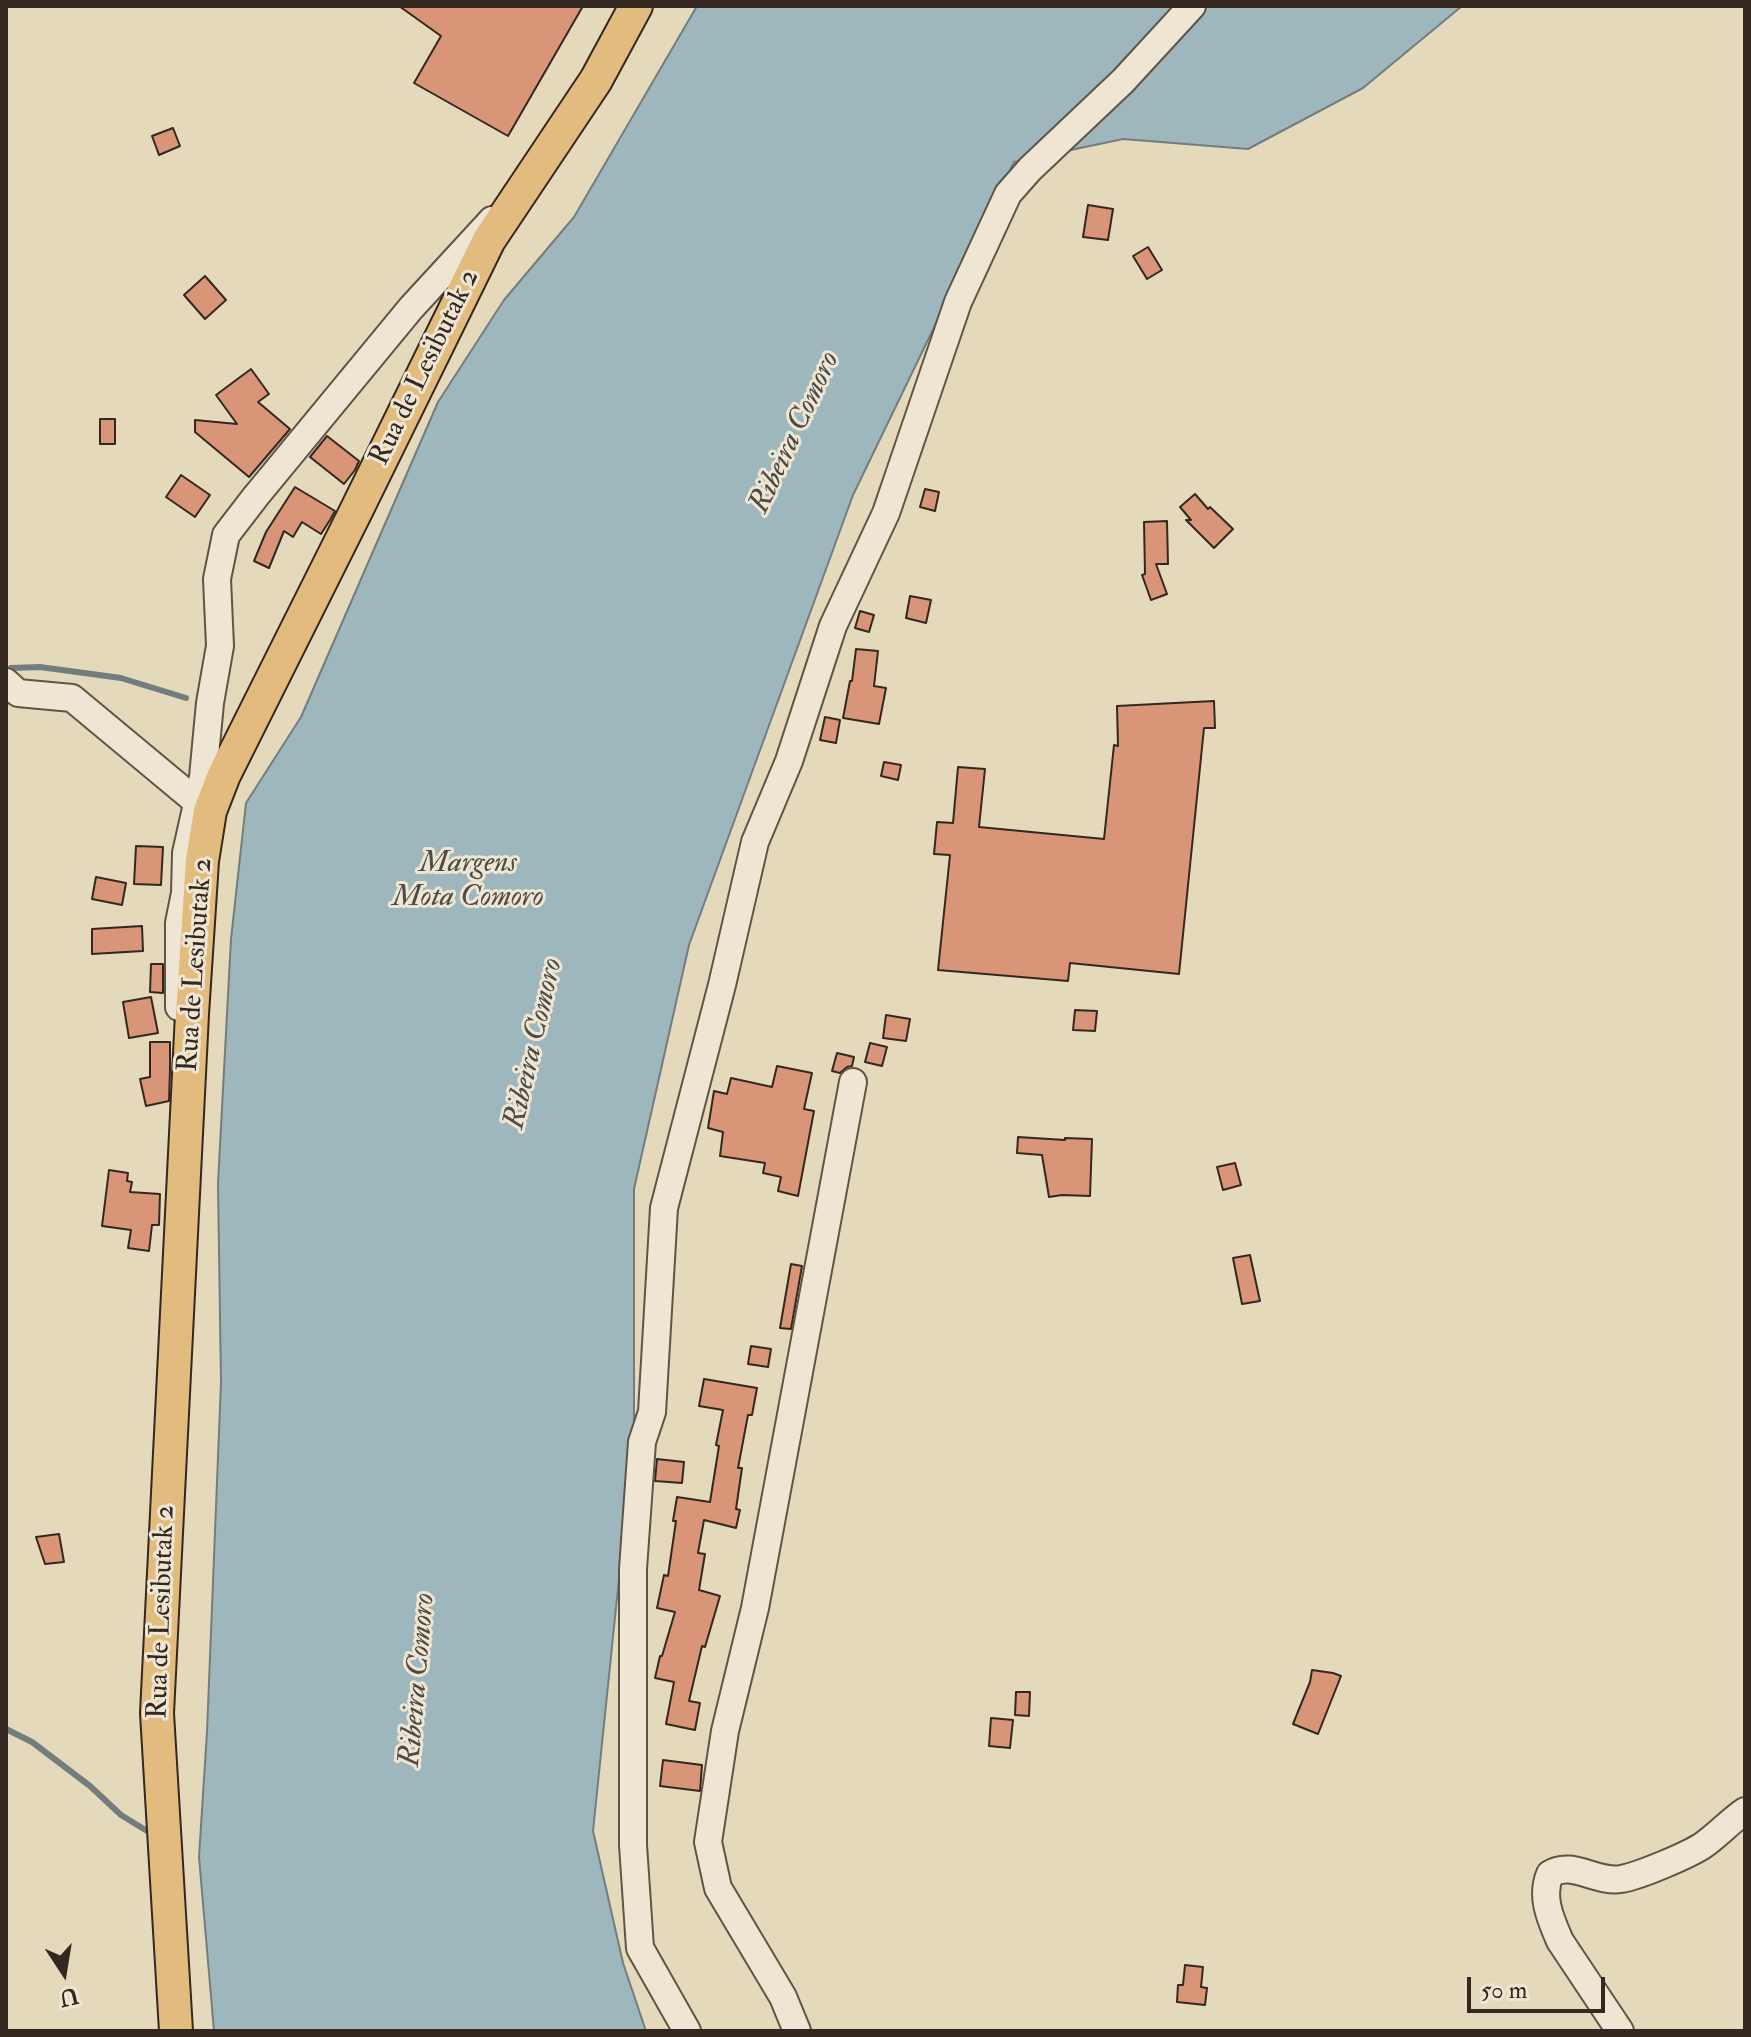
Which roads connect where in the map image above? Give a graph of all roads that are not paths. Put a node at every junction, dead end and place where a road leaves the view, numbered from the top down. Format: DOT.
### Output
graph roads {
  1 [pos="636,6"];
  2 [pos="1192,6"];
  3 [pos="530,179"];
  4 [pos="6,682"];
  5 [pos="197,802"];
  6 [pos="189,1077"];
  7 [pos="853,1082"];
  8 [pos="1745,1811"];
  9 [pos="176,2031"];
  10 [pos="687,2031"];
  11 [pos="797,2031"];
  12 [pos="1620,2031"];
  1 -- 3 [label="main road, Rua de Lesibutak 2"];
  2 -- 10 [label="street"];
  3 -- 5 [label="street"];
  3 -- 6 [label="main road, Rua de Lesibutak 2"];
  4 -- 5 [label="street"];
  5 -- 6 [label="street"];
  6 -- 9 [label="main road, Rua de Lesibutak 2"];
  7 -- 11 [label="street"];
  8 -- 12 [label="street"];
}
